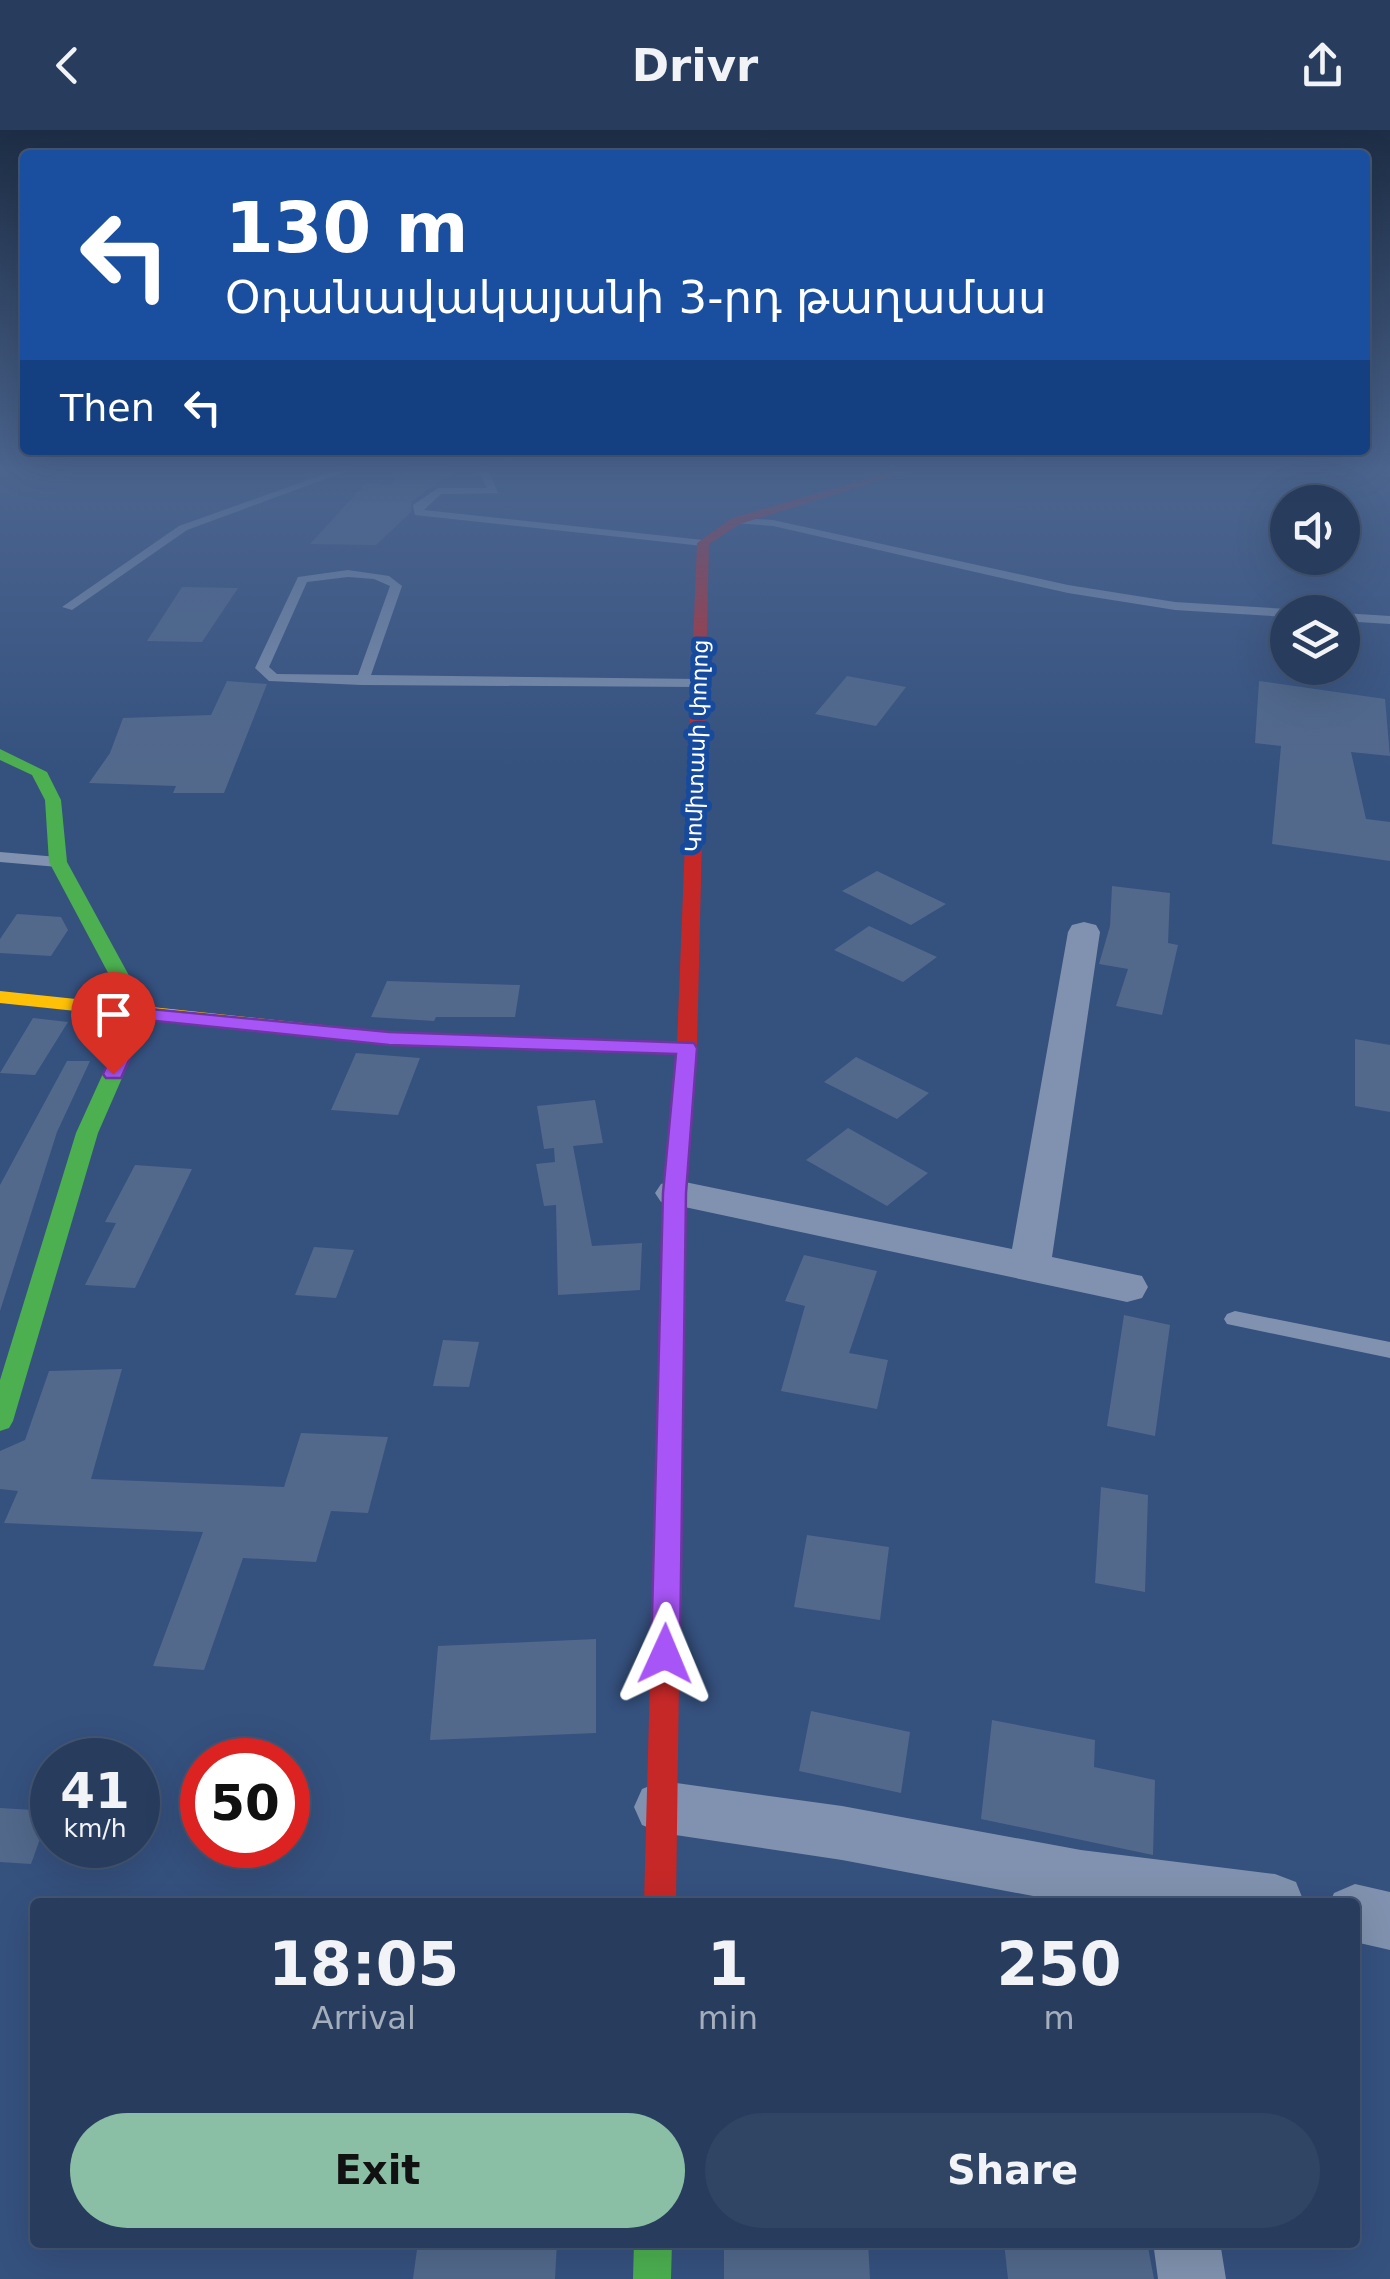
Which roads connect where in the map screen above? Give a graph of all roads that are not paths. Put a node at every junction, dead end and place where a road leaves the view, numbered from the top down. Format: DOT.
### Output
graph roads {
  1 [pos="122,570"];
  2 [pos="702,570"];
  3 [pos="984,570"];
  4 [pos="68,607"];
  5 [pos="1270,613"];
  6 [pos="1360,618"];
  7 [pos="1390,620"];
  8 [pos="362,680"];
  9 [pos="699,683"];
  10 [pos="0,754"];
  11 [pos="0,857"];
  12 [pos="58,862"];
  13 [pos="1084,932"];
  14 [pos="0,997"];
  15 [pos="140,1014"];
  16 [pos="687,1048"];
  17 [pos="675,1193"];
  18 [pos="1030,1267"];
  19 [pos="1127,1287"];
  20 [pos="1235,1320"];
  21 [pos="1390,1350"];
  22 [pos="0,1421"];
  23 [pos="662,1807"];
  24 [pos="1097,1890"];
  25 [pos="660,1898"];
  26 [pos="1216,1898"];
  27 [pos="1360,1914"];
  28 [pos="1390,1921"];
  29 [pos="653,2248"];
  30 [pos="1187,2248"];
  31 [pos="652,2279"];
  32 [pos="1192,2279"];
  1 -- 4 [label="lane"];
  2 -- 9 [label="main road, Կոմիտասի փողոց"];
  3 -- 5 [label="lane"];
  6 -- 7 [label="lane"];
  8 -- 8 [label="lane"];
  8 -- 9 [label="lane"];
  9 -- 16 [label="main road, Կոմիտասի փողոց"];
  10 -- 12 [label="main road"];
  11 -- 12 [label="lane"];
  12 -- 15 [label="main road"];
  13 -- 18 [label="street"];
  14 -- 15 [label="main road"];
  15 -- 16 [label="main road"];
  15 -- 22 [label="main road"];
  16 -- 17 [label="main road, Կոմիտասի փողոց"];
  17 -- 18 [label="street"];
  17 -- 23 [label="main road, Կոմիտասի փողոց"];
  18 -- 19 [label="street"];
  20 -- 21 [label="lane"];
  23 -- 24 [label="street"];
  23 -- 25 [label="main road, Կոմիտասի փողոց"];
  24 -- 26 [label="street"];
  27 -- 28 [label="street"];
  29 -- 31 [label="main road"];
  30 -- 32 [label="street"];
}
